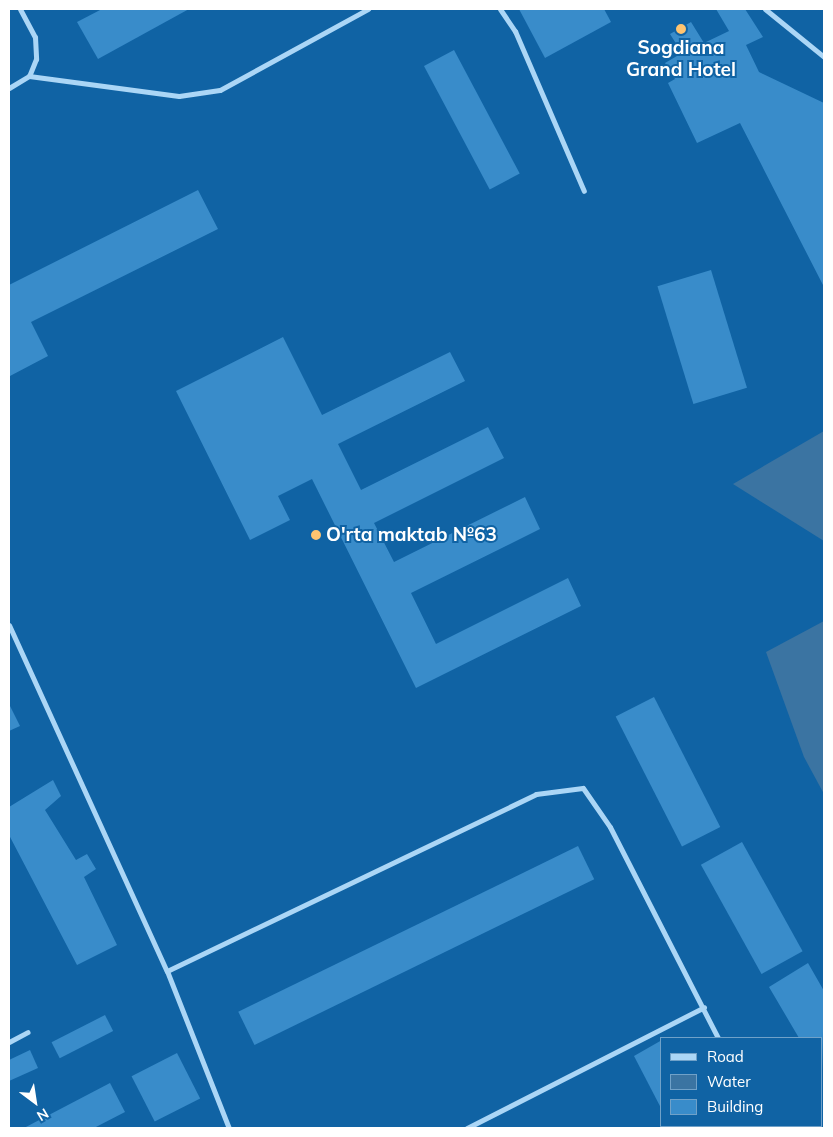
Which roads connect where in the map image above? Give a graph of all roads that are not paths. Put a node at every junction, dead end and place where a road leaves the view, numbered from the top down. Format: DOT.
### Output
graph roads {
  1 [pos="20,9"];
  2 [pos="368,9"];
  3 [pos="500,9"];
  4 [pos="765,9"];
  5 [pos="824,57"];
  6 [pos="29,76"];
  7 [pos="9,88"];
  8 [pos="584,191"];
  9 [pos="9,624"];
  10 [pos="167,970"];
  11 [pos="704,1007"];
  12 [pos="28,1032"];
  13 [pos="718,1037"];
  14 [pos="9,1042"];
  15 [pos="229,1128"];
  16 [pos="466,1128"];
  1 -- 6 [label="street"];
  2 -- 6 [label="street"];
  3 -- 8 [label="street"];
  4 -- 5 [label="street"];
  6 -- 7 [label="street"];
  9 -- 10 [label="street"];
  10 -- 11 [label="street"];
  10 -- 15 [label="street"];
  11 -- 13 [label="street"];
  11 -- 16 [label="street"];
  12 -- 14 [label="street"];
}
